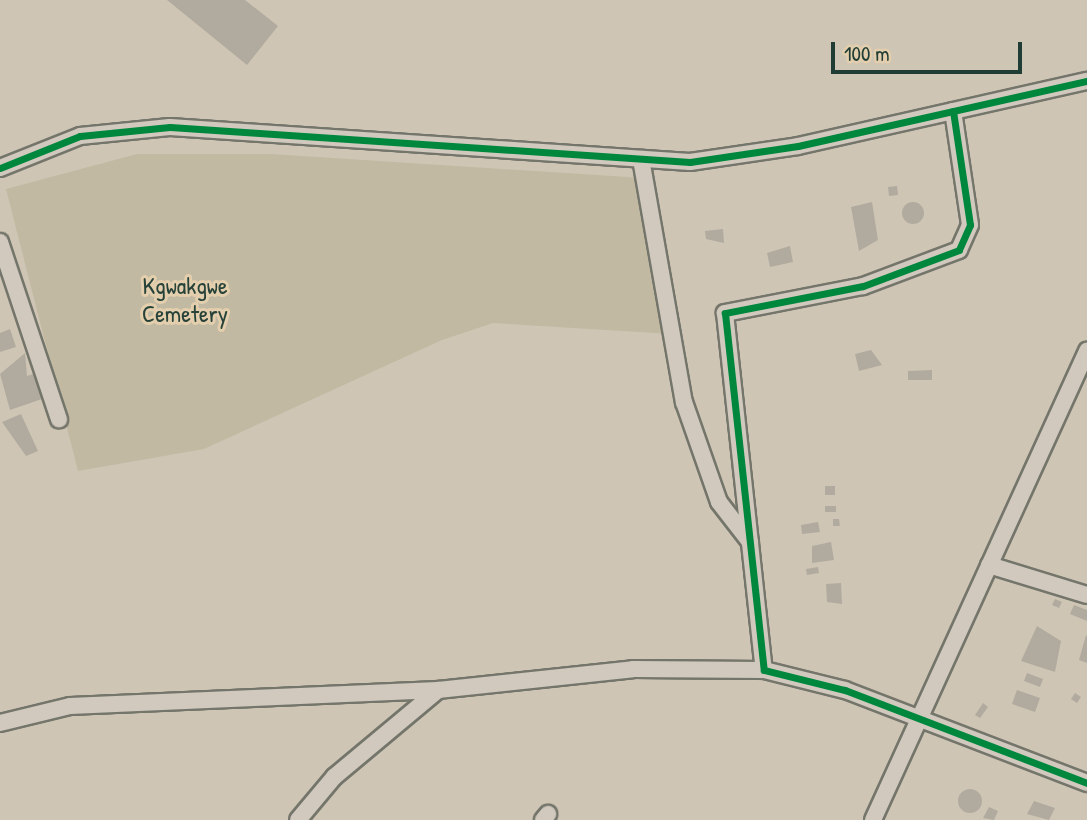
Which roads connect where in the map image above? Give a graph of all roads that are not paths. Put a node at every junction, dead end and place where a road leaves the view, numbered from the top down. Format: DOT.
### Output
graph roads {
  1 [pos="1087,81"];
  2 [pos="953,111"];
  3 [pos="641,159"];
  4 [pos="0,168"];
  5 [pos="0,242"];
  6 [pos="5,278"];
  7 [pos="1087,351"];
  8 [pos="59,419"];
  9 [pos="750,542"];
  10 [pos="989,565"];
  11 [pos="1087,595"];
  12 [pos="764,670"];
  13 [pos="438,690"];
  14 [pos="918,716"];
  15 [pos="0,723"];
  16 [pos="1087,783"];
  17 [pos="298,820"];
  18 [pos="873,820"];
  1 -- 2 [label="street"];
  2 -- 3 [label="street"];
  2 -- 9 [label="street"];
  3 -- 4 [label="street"];
  3 -- 9 [label="street"];
  5 -- 6 [label="street"];
  6 -- 8 [label="street"];
  7 -- 10 [label="street"];
  9 -- 12 [label="street"];
  10 -- 11 [label="street"];
  10 -- 14 [label="street"];
  12 -- 13 [label="street"];
  12 -- 14 [label="street"];
  13 -- 15 [label="street"];
  13 -- 17 [label="street"];
  14 -- 16 [label="street"];
  14 -- 18 [label="street"];
}
